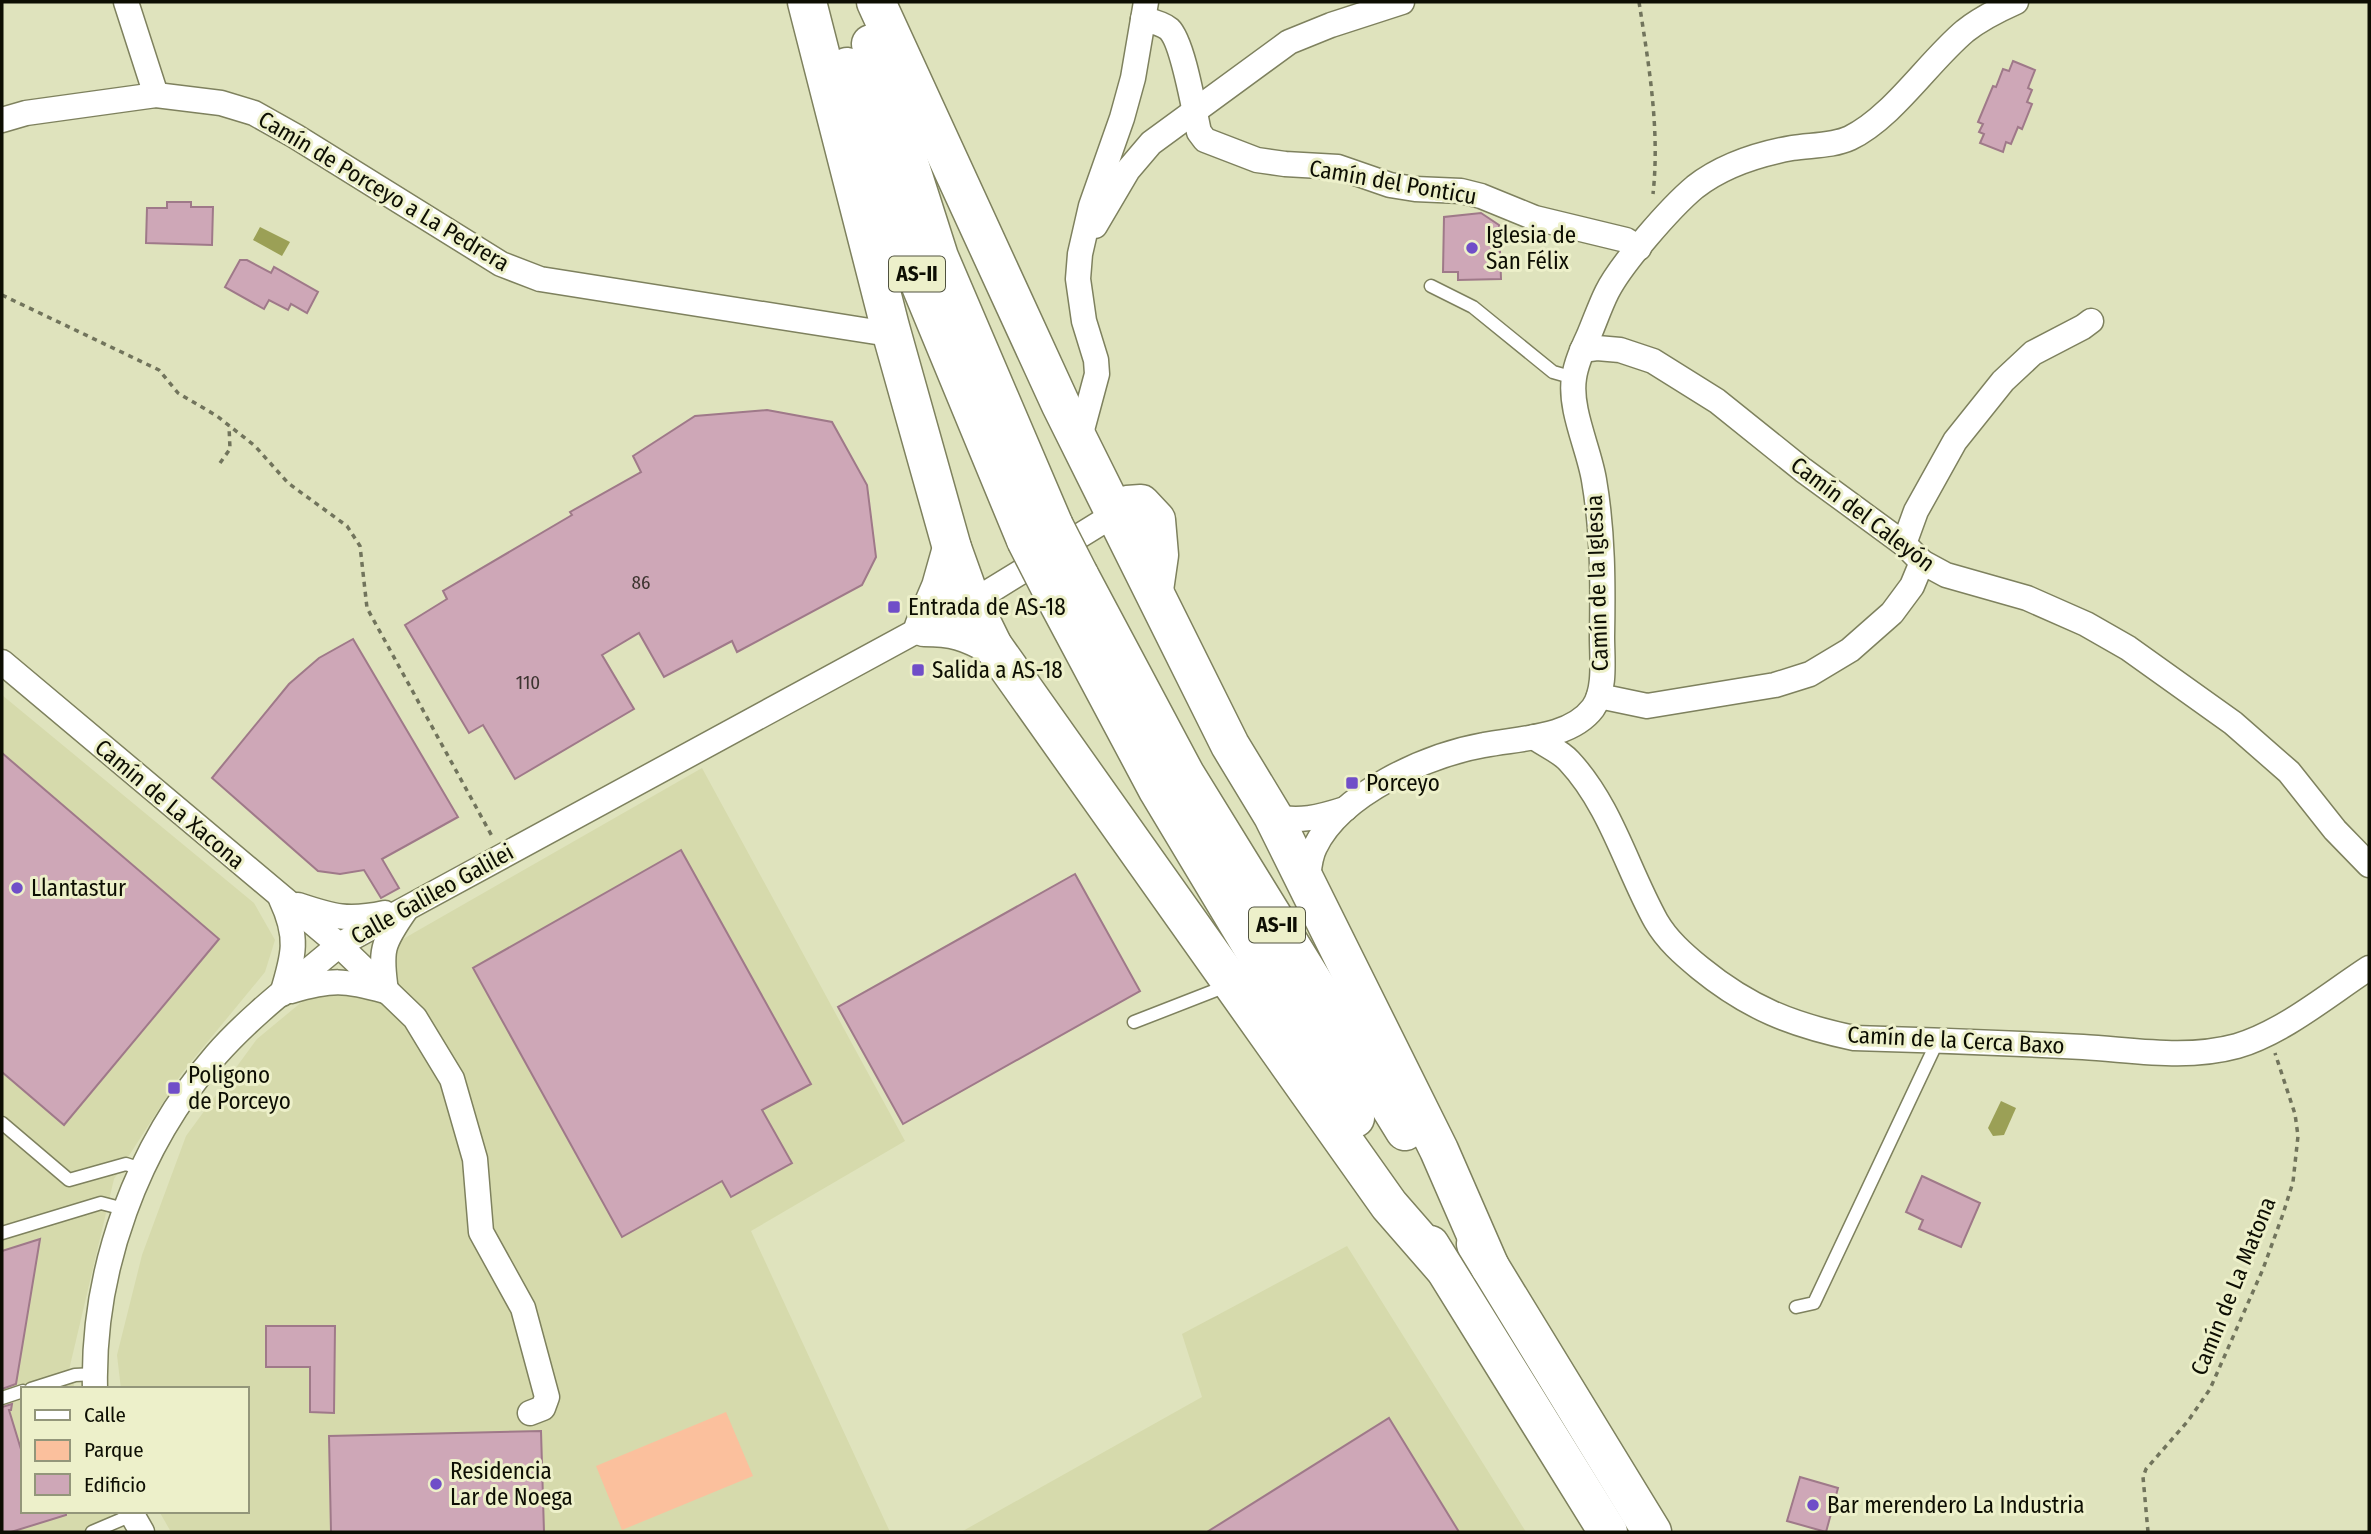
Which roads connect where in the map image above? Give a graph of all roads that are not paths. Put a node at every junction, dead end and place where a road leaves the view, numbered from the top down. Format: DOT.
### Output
graph roads {
  1 [pos="126,2"];
  2 [pos="807,2"];
  3 [pos="826,2"];
  4 [pos="858,2"];
  5 [pos="876,2"];
  6 [pos="1402,2"];
  7 [pos="2016,2"];
  8 [pos="1144,11"];
  9 [pos="156,95"];
  10 [pos="1194,111"];
  11 [pos="2,120"];
  12 [pos="1639,248"];
  13 [pos="1080,254"];
  14 [pos="1432,286"];
  15 [pos="1084,321"];
  16 [pos="2091,321"];
  17 [pos="890,327"];
  18 [pos="1582,350"];
  19 [pos="1574,378"];
  20 [pos="1061,405"];
  21 [pos="1079,440"];
  22 [pos="1115,514"];
  23 [pos="1040,533"];
  24 [pos="1904,544"];
  25 [pos="952,548"];
  26 [pos="1922,562"];
  27 [pos="1065,582"];
  28 [pos="980,596"];
  29 [pos="924,627"];
  30 [pos="993,646"];
  31 [pos="2,662"];
  32 [pos="1599,696"];
  33 [pos="1534,737"];
  34 [pos="1345,808"];
  35 [pos="1282,831"];
  36 [pos="2369,865"];
  37 [pos="281,899"];
  38 [pos="406,909"];
  39 [pos="339,945"];
  40 [pos="2369,968"];
  41 [pos="1232,984"];
  42 [pos="386,991"];
  43 [pos="282,994"];
  44 [pos="1134,1023"];
  45 [pos="1938,1040"];
  46 [pos="2,1123"];
  47 [pos="141,1169"];
  48 [pos="124,1209"];
  49 [pos="2,1233"];
  50 [pos="1443,1267"];
  51 [pos="1490,1267"];
  52 [pos="1796,1307"];
  53 [pos="95,1382"];
  54 [pos="37,1387"];
  55 [pos="21,1392"];
  56 [pos="2,1398"];
  57 [pos="530,1413"];
  58 [pos="135,1520"];
  59 [pos="92,1532"];
  60 [pos="1608,1532"];
  61 [pos="1652,1532"];
  1 -- 9 [label="street"];
  2 -- 17 [label="highway"];
  3 -- 23 [label="highway, AS-II"];
  4 -- 23 [label="highway, AS-II"];
  5 -- 20 [label="highway"];
  6 -- 10 [label="street"];
  7 -- 12 [label="street, Camín de la Iglesia"];
  8 -- 10 [label="street, Camín del Ponticu"];
  8 -- 13 [label="street"];
  9 -- 11 [label="street, Camín de Porceyo a La Pedrera"];
  9 -- 17 [label="street, Camín de Porceyo a La Pedrera"];
  10 -- 12 [label="street, Camín del Ponticu"];
  10 -- 13 [label="street"];
  12 -- 18 [label="street, Camín de la Iglesia"];
  13 -- 15 [label="street"];
  14 -- 19 [label="lane"];
  15 -- 20 [label="street"];
  15 -- 21 [label="street"];
  16 -- 24 [label="street"];
  17 -- 25 [label="highway"];
  18 -- 19 [label="street, Camín de la Iglesia"];
  18 -- 24 [label="street, Camín del Caleyón"];
  19 -- 32 [label="street, Camín de la Iglesia"];
  20 -- 21 [label="highway"];
  21 -- 22 [label="highway"];
  22 -- 28 [label="street, Calle Galileo Galilei"];
  22 -- 35 [label="highway"];
  23 -- 27 [label="highway, AS-II, bridge"];
  24 -- 26 [label="street, Camín del Caleyón"];
  25 -- 28 [label="highway"];
  25 -- 29 [label="highway"];
  26 -- 32 [label="street"];
  26 -- 36 [label="street, Camín del Caleyón"];
  27 -- 50 [label="highway, AS-II"];
  27 -- 51 [label="highway, AS-II"];
  28 -- 29 [label="street, Calle Galileo Galilei"];
  28 -- 30 [label="highway"];
  29 -- 30 [label="highway"];
  29 -- 38 [label="street, Calle Galileo Galilei"];
  30 -- 41 [label="highway"];
  31 -- 37 [label="street, Camín de La Xacona"];
  32 -- 33 [label="street, Camín de la Iglesia"];
  33 -- 34 [label="street, Camín de la Iglesia"];
  33 -- 45 [label="street, Camín de la Cerca Baxo"];
  34 -- 35 [label="street, Camín de la Iglesia"];
  34 -- 35 [label="street, Camín de la Iglesia"];
  35 -- 51 [label="highway"];
  37 -- 38 [label="street"];
  37 -- 39 [label="street, Camín de La Xacona"];
  37 -- 43 [label="street"];
  38 -- 39 [label="street, Calle Galileo Galilei"];
  38 -- 42 [label="street"];
  39 -- 42 [label="street, Camín de La Xacona"];
  39 -- 43 [label="street, Calle Galileo Galilei"];
  40 -- 45 [label="street, Camín de la Cerca Baxo"];
  41 -- 44 [label="lane"];
  41 -- 50 [label="highway"];
  42 -- 43 [label="street"];
  42 -- 57 [label="street, Camín de La Xacona"];
  43 -- 47 [label="street, Calle Galileo Galilei"];
  45 -- 52 [label="lane"];
  46 -- 47 [label="lane"];
  47 -- 48 [label="street, Calle Galileo Galilei"];
  48 -- 49 [label="lane"];
  48 -- 53 [label="street, Calle Galileo Galilei"];
  50 -- 60 [label="highway, AS-II"];
  51 -- 61 [label="highway, AS-II"];
  53 -- 54 [label="lane"];
  55 -- 56 [label="lane"];
  58 -- 59 [label="lane"];
}
